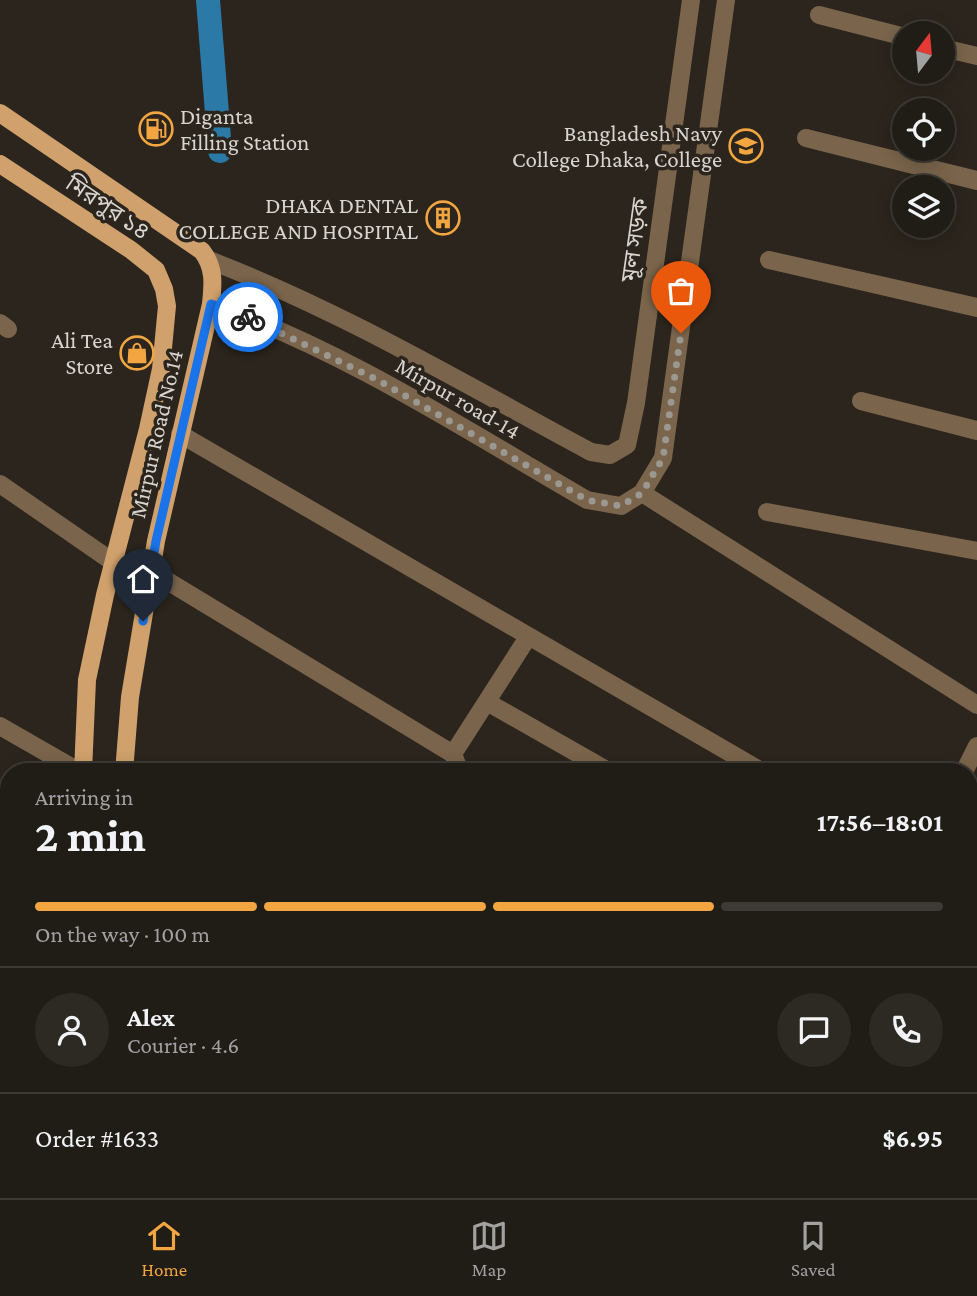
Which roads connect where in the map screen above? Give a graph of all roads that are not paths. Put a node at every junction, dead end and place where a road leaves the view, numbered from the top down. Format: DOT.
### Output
graph roads {
  1 [pos="691,0"];
  2 [pos="726,0"];
  3 [pos="819,15"];
  4 [pos="892,34"];
  5 [pos="956,51"];
  6 [pos="977,57"];
  7 [pos="0,113"];
  8 [pos="839,146"];
  9 [pos="0,164"];
  10 [pos="977,180"];
  11 [pos="769,260"];
  12 [pos="211,267"];
  13 [pos="211,304"];
  14 [pos="167,306"];
  15 [pos="977,307"];
  16 [pos="867,402"];
  17 [pos="977,431"];
  18 [pos="180,434"];
  19 [pos="627,445"];
  20 [pos="0,484"];
  21 [pos="642,493"];
  22 [pos="767,512"];
  23 [pos="977,551"];
  24 [pos="113,562"];
  25 [pos="151,571"];
  26 [pos="528,637"];
  27 [pos="487,702"];
  28 [pos="977,705"];
  29 [pos="0,726"];
  30 [pos="977,746"];
  31 [pos="453,754"];
  32 [pos="65,763"];
  33 [pos="82,763"];
  34 [pos="125,763"];
  35 [pos="456,763"];
  36 [pos="594,763"];
  37 [pos="747,763"];
  38 [pos="968,763"];
  1 -- 19 [label="street, মূল সড়ক"];
  2 -- 21 [label="street"];
  3 -- 4 [label="street"];
  5 -- 6 [label="street"];
  7 -- 12 [label="main road, Mirpur road-14"];
  8 -- 10 [label="street"];
  9 -- 14 [label="main road, মিরপুর ১৪"];
  11 -- 15 [label="street"];
  12 -- 13 [label="main road, Mirpur Road No.14"];
  12 -- 19 [label="street, Mirpur road-14"];
  13 -- 18 [label="main road, Mirpur Road No.14"];
  13 -- 21 [label="street, Mirpur road-14"];
  14 -- 24 [label="main road, Mirpur Road No.14"];
  16 -- 17 [label="street"];
  18 -- 25 [label="main road, Mirpur Road No.14"];
  18 -- 26 [label="street"];
  20 -- 24 [label="street"];
  21 -- 28 [label="street"];
  22 -- 23 [label="street"];
  24 -- 33 [label="main road, Mirpur Road No.14"];
  25 -- 31 [label="street"];
  25 -- 34 [label="main road, Mirpur Road No.14"];
  26 -- 27 [label="street"];
  26 -- 37 [label="street"];
  27 -- 31 [label="street"];
  27 -- 36 [label="street"];
  29 -- 32 [label="street"];
  30 -- 38 [label="street"];
  31 -- 35 [label="street"];
}
